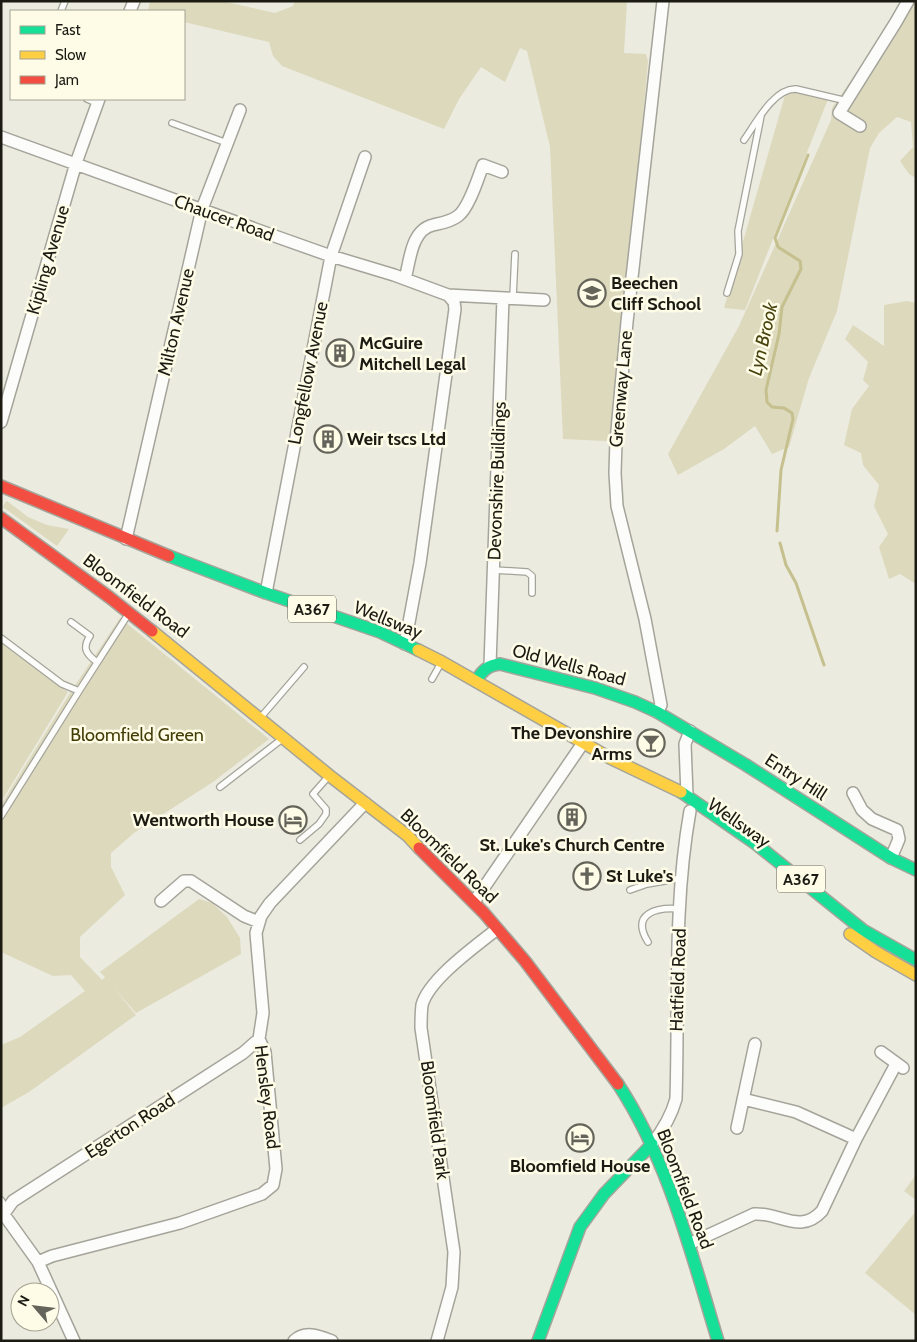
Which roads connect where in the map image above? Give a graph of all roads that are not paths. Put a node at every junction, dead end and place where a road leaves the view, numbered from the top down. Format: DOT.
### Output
graph roads {
  1 [pos="662,1"];
  2 [pos="908,1"];
  3 [pos="94,100"];
  4 [pos="847,101"];
  5 [pos="240,110"];
  6 [pos="761,116"];
  7 [pos="172,123"];
  8 [pos="860,126"];
  9 [pos="1,137"];
  10 [pos="744,140"];
  11 [pos="228,143"];
  12 [pos="365,157"];
  13 [pos="76,163"];
  14 [pos="502,172"];
  15 [pos="202,209"];
  16 [pos="515,254"];
  17 [pos="331,256"];
  18 [pos="404,279"];
  19 [pos="727,293"];
  20 [pos="448,295"];
  21 [pos="508,298"];
  22 [pos="544,300"];
  23 [pos="1,422"];
  24 [pos="1,486"];
  25 [pos="1,518"];
  26 [pos="126,539"];
  27 [pos="494,570"];
  28 [pos="532,592"];
  29 [pos="266,593"];
  30 [pos="129,613"];
  31 [pos="71,622"];
  32 [pos="1,638"];
  33 [pos="406,644"];
  34 [pos="97,662"];
  35 [pos="442,662"];
  36 [pos="490,665"];
  37 [pos="304,667"];
  38 [pos="432,679"];
  39 [pos="476,681"];
  40 [pos="79,691"];
  41 [pos="657,712"];
  42 [pos="259,718"];
  43 [pos="690,731"];
  44 [pos="284,738"];
  45 [pos="583,743"];
  46 [pos="610,758"];
  47 [pos="330,776"];
  48 [pos="220,787"];
  49 [pos="853,793"];
  50 [pos="687,795"];
  51 [pos="365,803"];
  52 [pos="690,811"];
  53 [pos="1,816"];
  54 [pos="300,840"];
  55 [pos="891,858"];
  56 [pos="916,870"];
  57 [pos="682,878"];
  58 [pos="630,890"];
  59 [pos="161,901"];
  60 [pos="474,902"];
  61 [pos="680,909"];
  62 [pos="259,922"];
  63 [pos="497,929"];
  64 [pos="648,942"];
  65 [pos="916,960"];
  66 [pos="916,975"];
  67 [pos="259,1038"];
  68 [pos="755,1044"];
  69 [pos="881,1052"];
  70 [pos="742,1099"];
  71 [pos="736,1128"];
  72 [pos="856,1140"];
  73 [pos="652,1144"];
  74 [pos="3,1209"];
  75 [pos="689,1244"];
  76 [pos="38,1262"];
  77 [pos="74,1341"];
  78 [pos="294,1341"];
  79 [pos="332,1341"];
  80 [pos="437,1341"];
  81 [pos="538,1341"];
  82 [pos="718,1341"];
  1 -- 41 [label="street, Greenway Lane"];
  2 -- 4 [label="street"];
  3 -- 13 [label="street, Kipling Avenue"];
  4 -- 6 [label="lane"];
  4 -- 8 [label="street"];
  5 -- 11 [label="street, Milton Avenue"];
  6 -- 10 [label="lane"];
  6 -- 19 [label="lane"];
  7 -- 11 [label="lane"];
  9 -- 13 [label="street, Chaucer Road"];
  11 -- 15 [label="street, Milton Avenue"];
  12 -- 17 [label="street, Longfellow Avenue"];
  13 -- 15 [label="street, Chaucer Road"];
  13 -- 23 [label="street, Kipling Avenue"];
  14 -- 18 [label="street"];
  15 -- 17 [label="street, Chaucer Road"];
  15 -- 26 [label="street, Milton Avenue"];
  16 -- 21 [label="lane"];
  17 -- 18 [label="street, Chaucer Road"];
  17 -- 29 [label="street, Longfellow Avenue"];
  18 -- 20 [label="street, Chaucer Road"];
  20 -- 21 [label="street, Chaucer Road"];
  20 -- 33 [label="street"];
  21 -- 22 [label="street, Chaucer Road"];
  21 -- 27 [label="street, Devonshire Buildings"];
  24 -- 26 [label="street, Wellsway / A367"];
  25 -- 30 [label="street, Bloomfield Road"];
  26 -- 29 [label="street, Wellsway / A367"];
  27 -- 28 [label="lane"];
  27 -- 36 [label="street, Devonshire Buildings"];
  29 -- 33 [label="street, Wellsway / A367"];
  30 -- 34 [label="lane"];
  30 -- 42 [label="street, Bloomfield Road"];
  31 -- 34 [label="lane"];
  32 -- 40 [label="lane"];
  33 -- 35 [label="street, Wellsway / A367"];
  34 -- 40 [label="lane"];
  35 -- 38 [label="lane"];
  35 -- 39 [label="street, Wellsway / A367"];
  36 -- 39 [label="street, Old Wells Road"];
  36 -- 41 [label="street, Old Wells Road"];
  37 -- 42 [label="lane"];
  39 -- 45 [label="street, Wellsway / A367"];
  40 -- 53 [label="lane"];
  41 -- 43 [label="street, Entry Hill"];
  42 -- 44 [label="street, Bloomfield Road"];
  43 -- 50 [label="street"];
  43 -- 55 [label="street, Entry Hill"];
  44 -- 47 [label="street, Bloomfield Road"];
  44 -- 48 [label="lane"];
  45 -- 46 [label="street, Wellsway / A367"];
  45 -- 60 [label="street"];
  46 -- 50 [label="street, Wellsway / A367"];
  46 -- 52 [label="street, Wellsway / A367"];
  47 -- 51 [label="street, Bloomfield Road"];
  47 -- 54 [label="lane"];
  49 -- 55 [label="street"];
  50 -- 52 [label="street"];
  50 -- 65 [label="street, Wellsway / A367"];
  51 -- 60 [label="street, Bloomfield Road"];
  51 -- 62 [label="street, Hensley Road"];
  52 -- 57 [label="street, Hatfield Road"];
  52 -- 66 [label="street, Wellsway / A367"];
  55 -- 56 [label="street, Entry Hill"];
  57 -- 58 [label="lane"];
  57 -- 61 [label="street, Hatfield Road"];
  59 -- 62 [label="street"];
  60 -- 63 [label="street, Bloomfield Road"];
  61 -- 64 [label="lane"];
  61 -- 73 [label="street, Hatfield Road"];
  62 -- 67 [label="street, Hensley Road"];
  63 -- 73 [label="street, Bloomfield Road"];
  63 -- 80 [label="street, Bloomfield Park"];
  67 -- 74 [label="street, Egerton Road"];
  67 -- 76 [label="street, Hensley Road"];
  68 -- 70 [label="street"];
  69 -- 72 [label="street"];
  70 -- 71 [label="street"];
  70 -- 72 [label="street"];
  72 -- 75 [label="street"];
  73 -- 75 [label="street, Bloomfield Road"];
  73 -- 81 [label="street"];
  74 -- 76 [label="street"];
  75 -- 82 [label="street, Bloomfield Road"];
  76 -- 77 [label="street"];
  78 -- 79 [label="street"];
}
